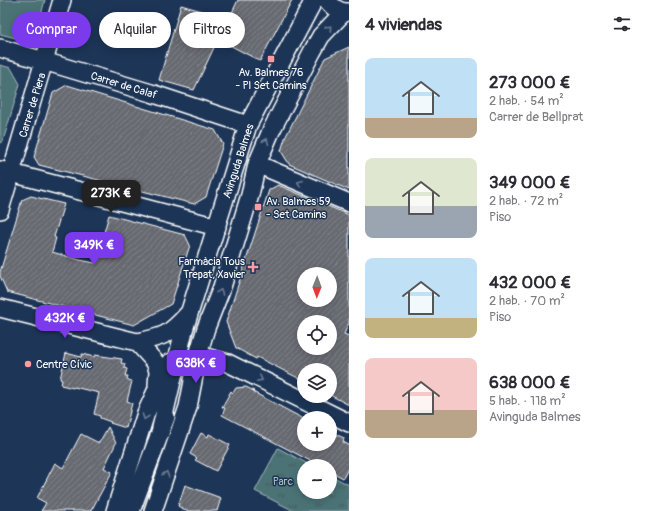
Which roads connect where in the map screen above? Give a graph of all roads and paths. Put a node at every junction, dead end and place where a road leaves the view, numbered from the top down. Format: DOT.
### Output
graph roads {
  1 [pos="62,0"];
  2 [pos="314,0"];
  3 [pos="327,0"];
  4 [pos="346,12"];
  5 [pos="0,48"];
  6 [pos="45,62"];
  7 [pos="286,102"];
  8 [pos="248,125"];
  9 [pos="256,164"];
  10 [pos="6,171"];
  11 [pos="349,203"];
  12 [pos="0,210"];
  13 [pos="217,227"];
  14 [pos="0,308"];
  15 [pos="191,310"];
  16 [pos="206,328"];
  17 [pos="184,330"];
  18 [pos="137,342"];
  19 [pos="198,355"];
  20 [pos="156,391"];
  21 [pos="349,423"];
  22 [pos="161,428"];
  23 [pos="115,511"];
  24 [pos="131,511"];
  25 [pos="153,511"];
  1 -- 6 [label="street, Carrer de Piera"];
  2 -- 8 [label="street, Avinguda Balmes"];
  3 -- 4 [label="street"];
  7 -- 4 [label="street, Avinguda Balmes, one-way"];
  5 -- 6 [label="street, Carrer de Calaf"];
  6 -- 8 [label="street, Carrer de Calaf"];
  6 -- 10 [label="street, Carrer de Piera"];
  7 -- 8 [label="street"];
  9 -- 7 [label="street, Avinguda Balmes, one-way"];
  8 -- 13 [label="street, Avinguda Balmes"];
  11 -- 9 [label="street, one-way"];
  16 -- 9 [label="street, Avinguda Balmes, one-way"];
  10 -- 12 [label="street, Carrer de Piera"];
  10 -- 13 [label="street"];
  13 -- 15 [label="street, Avinguda Balmes"];
  14 -- 18 [label="street"];
  15 -- 17 [label="street, Avinguda Balmes"];
  15 -- 18 [label="street"];
  16 -- 19 [label="street, Avinguda Balmes"];
  16 -- 22 [label="street, Avinguda Balmes"];
  17 -- 20 [label="street, Avinguda Balmes"];
  17 -- 22 [label="street, Avinguda Balmes"];
  18 -- 20 [label="street"];
  19 -- 21 [label="street, one-way"];
  25 -- 19 [label="street, Avinguda Balmes, one-way"];
  20 -- 23 [label="street, Avinguda Balmes, one-way"];
  22 -- 24 [label="street"];
}
